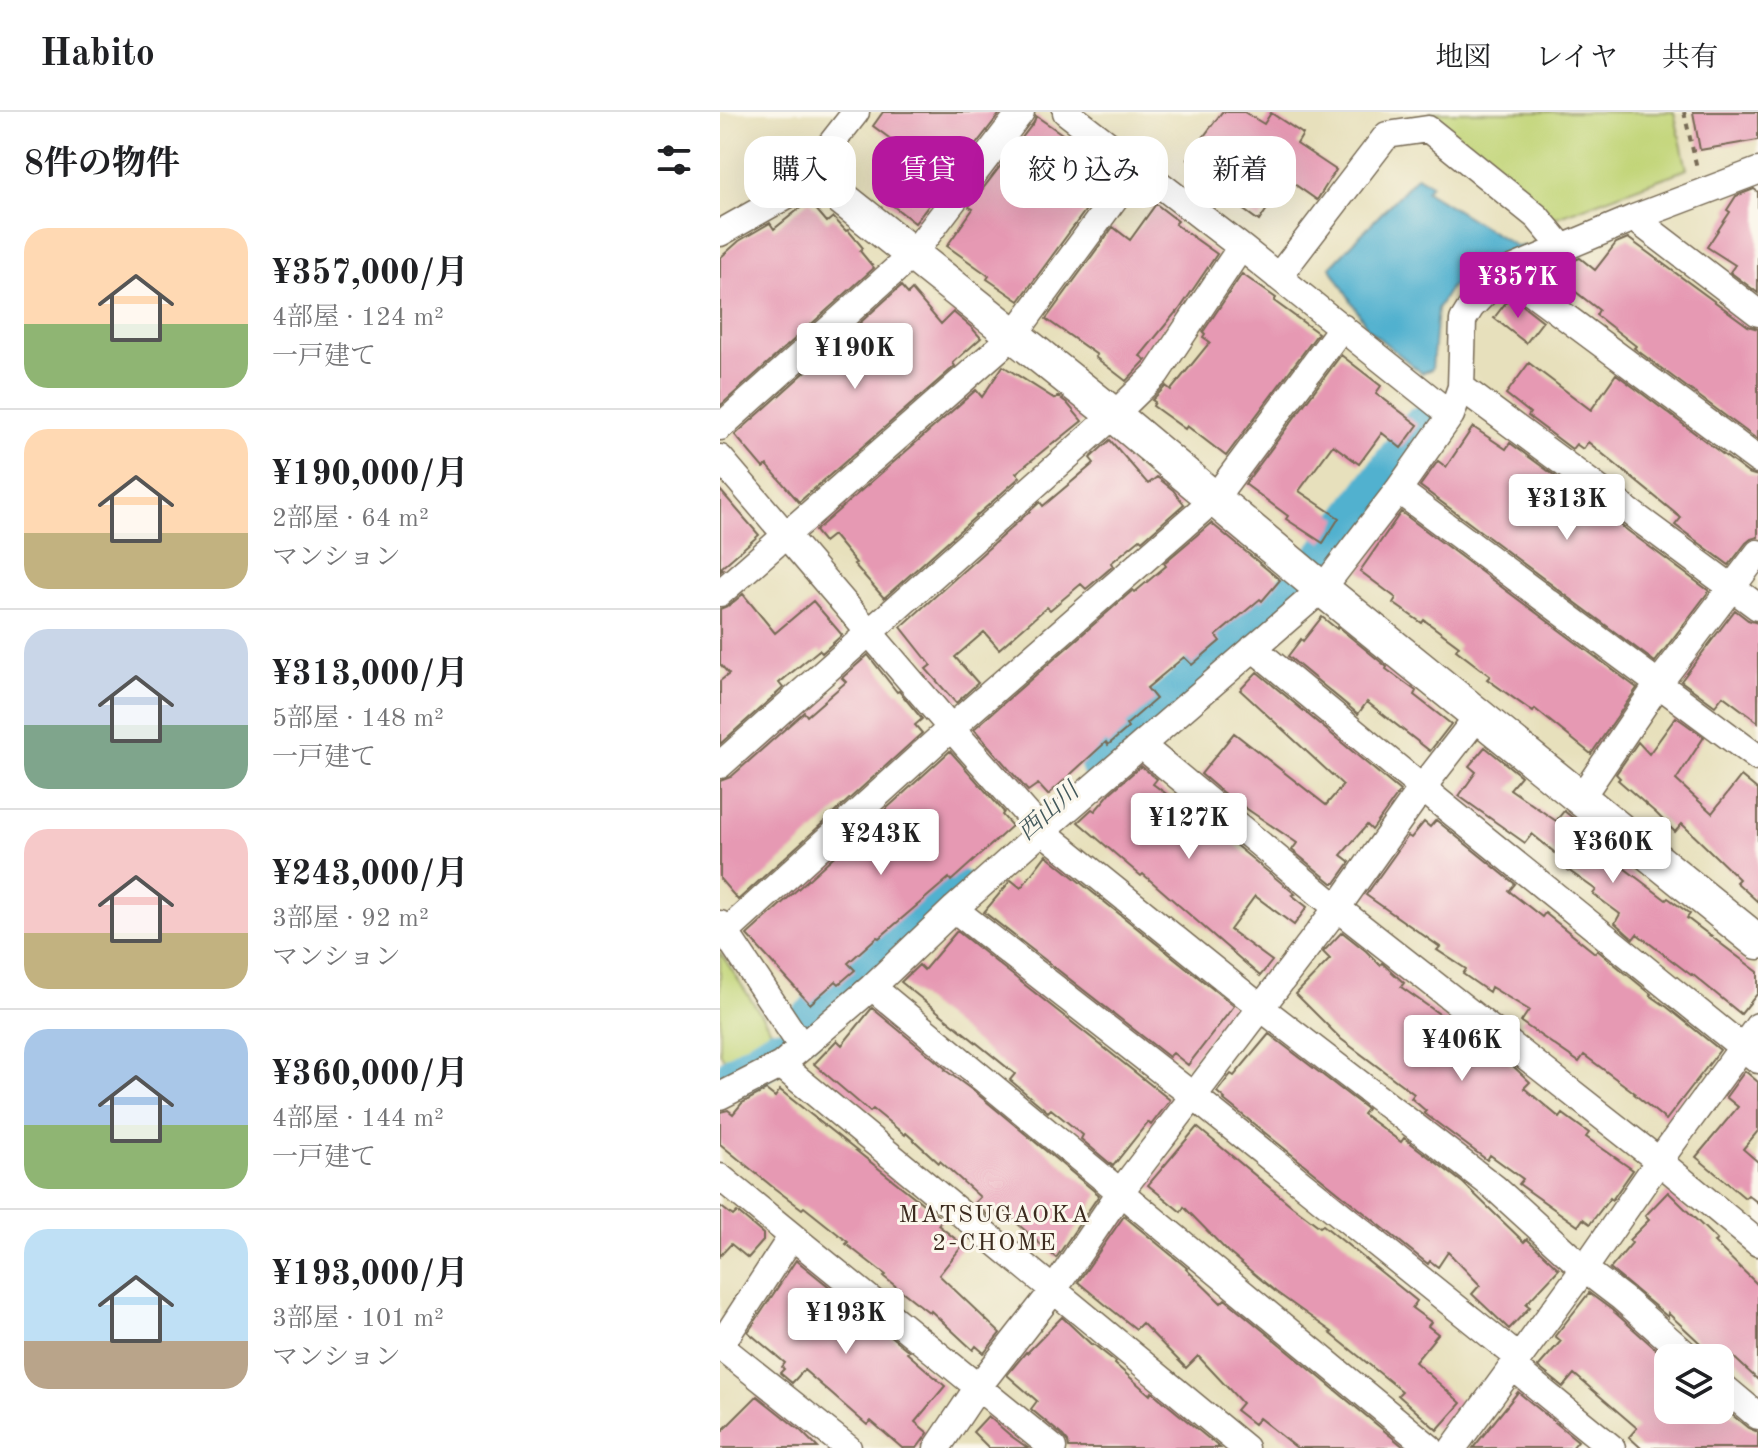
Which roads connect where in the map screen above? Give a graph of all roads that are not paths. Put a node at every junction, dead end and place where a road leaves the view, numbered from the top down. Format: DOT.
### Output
graph roads {
  1 [pos="856,112"];
  2 [pos="1021,112"];
  3 [pos="1066,112"];
  4 [pos="837,136"];
  5 [pos="1096,136"];
  6 [pos="1758,171"];
  7 [pos="1168,192"];
  8 [pos="764,208"];
  9 [pos="854,208"];
  10 [pos="1108,208"];
  11 [pos="1634,218"];
  12 [pos="720,233"];
  13 [pos="1241,247"];
  14 [pos="1563,248"];
  15 [pos="912,255"];
  16 [pos="1505,272"];
  17 [pos="1278,277"];
  18 [pos="1758,313"];
  19 [pos="1342,327"];
  20 [pos="1014,335"];
  21 [pos="1461,387"];
  22 [pos="1114,415"];
  23 [pos="1451,415"];
  24 [pos="720,427"];
  25 [pos="720,458"];
  26 [pos="1758,460"];
  27 [pos="1398,490"];
  28 [pos="1214,499"];
  29 [pos="785,536"];
  30 [pos="1758,553"];
  31 [pos="1732,588"];
  32 [pos="1322,589"];
  33 [pos="720,593"];
  34 [pos="1758,607"];
  35 [pos="870,633"];
  36 [pos="1253,648"];
  37 [pos="1659,683"];
  38 [pos="1478,716"];
  39 [pos="951,728"];
  40 [pos="1142,746"];
  41 [pos="1758,758"];
  42 [pos="720,765"];
  43 [pos="1422,788"];
  44 [pos="1580,799"];
  45 [pos="1042,831"];
  46 [pos="1337,908"];
  47 [pos="954,909"];
  48 [pos="723,928"];
  49 [pos="1758,942"];
  50 [pos="872,987"];
  51 [pos="1260,1007"];
  52 [pos="1758,1026"];
  53 [pos="802,1047"];
  54 [pos="1750,1054"];
  55 [pos="781,1065"];
  56 [pos="721,1092"];
  57 [pos="1192,1095"];
  58 [pos="1659,1161"];
  59 [pos="720,1177"];
  60 [pos="1121,1191"];
  61 [pos="792,1236"];
  62 [pos="1758,1243"];
  63 [pos="1584,1269"];
  64 [pos="1053,1291"];
  65 [pos="1674,1344"];
  66 [pos="720,1346"];
  67 [pos="1516,1362"];
  68 [pos="978,1387"];
  69 [pos="1734,1396"];
  70 [pos="1758,1416"];
  71 [pos="848,1448"];
  72 [pos="937,1448"];
  73 [pos="1053,1448"];
  74 [pos="1245,1448"];
  75 [pos="1430,1448"];
  76 [pos="1453,1448"];
  77 [pos="1612,1448"];
  1 -- 4 [label="street"];
  2 -- 15 [label="street"];
  3 -- 5 [label="street"];
  6 -- 11 [label="street"];
  7 -- 13 [label="street"];
  8 -- 12 [label="street"];
  9 -- 15 [label="street"];
  10 -- 20 [label="street"];
  11 -- 14 [label="street"];
  11 -- 18 [label="street"];
  13 -- 17 [label="street"];
  13 -- 22 [label="street"];
  14 -- 16 [label="street"];
  14 -- 17 [label="street"];
  15 -- 20 [label="street"];
  15 -- 24 [label="street"];
  16 -- 21 [label="street"];
  16 -- 26 [label="street"];
  17 -- 19 [label="street"];
  19 -- 23 [label="street"];
  19 -- 28 [label="street"];
  20 -- 22 [label="street"];
  20 -- 29 [label="street"];
  21 -- 23 [label="street"];
  21 -- 31 [label="street"];
  22 -- 28 [label="street"];
  22 -- 35 [label="street"];
  23 -- 27 [label="street"];
  25 -- 29 [label="street"];
  27 -- 32 [label="street"];
  27 -- 37 [label="street"];
  28 -- 32 [label="street"];
  28 -- 39 [label="street"];
  29 -- 33 [label="street"];
  29 -- 35 [label="street"];
  30 -- 31 [label="street"];
  31 -- 34 [label="street"];
  31 -- 37 [label="street"];
  32 -- 36 [label="street"];
  32 -- 38 [label="street"];
  35 -- 39 [label="street"];
  35 -- 42 [label="street"];
  36 -- 40 [label="street"];
  36 -- 43 [label="street"];
  37 -- 41 [label="street"];
  37 -- 44 [label="street"];
  38 -- 43 [label="street"];
  38 -- 44 [label="street"];
  39 -- 45 [label="street"];
  39 -- 48 [label="street"];
  40 -- 45 [label="street"];
  40 -- 46 [label="street"];
  43 -- 46 [label="street"];
  43 -- 54 [label="street"];
  44 -- 49 [label="street"];
  45 -- 47 [label="street"];
  45 -- 51 [label="street"];
  46 -- 51 [label="street"];
  46 -- 58 [label="street"];
  47 -- 50 [label="street"];
  47 -- 57 [label="street"];
  48 -- 53 [label="street"];
  50 -- 53 [label="street"];
  50 -- 60 [label="street"];
  51 -- 57 [label="street"];
  51 -- 63 [label="street"];
  52 -- 54 [label="street"];
  53 -- 55 [label="street"];
  54 -- 58 [label="street"];
  55 -- 56 [label="street"];
  55 -- 64 [label="street"];
  57 -- 60 [label="street"];
  57 -- 67 [label="street"];
  58 -- 62 [label="street"];
  58 -- 63 [label="street"];
  59 -- 61 [label="street"];
  60 -- 64 [label="street"];
  60 -- 75 [label="street"];
  61 -- 66 [label="street"];
  61 -- 68 [label="street"];
  63 -- 65 [label="street"];
  63 -- 67 [label="street"];
  64 -- 68 [label="street"];
  64 -- 74 [label="street"];
  66 -- 71 [label="street"];
  67 -- 76 [label="street"];
  67 -- 77 [label="street"];
  68 -- 72 [label="street"];
  68 -- 73 [label="street"];
  69 -- 70 [label="street"];
}
